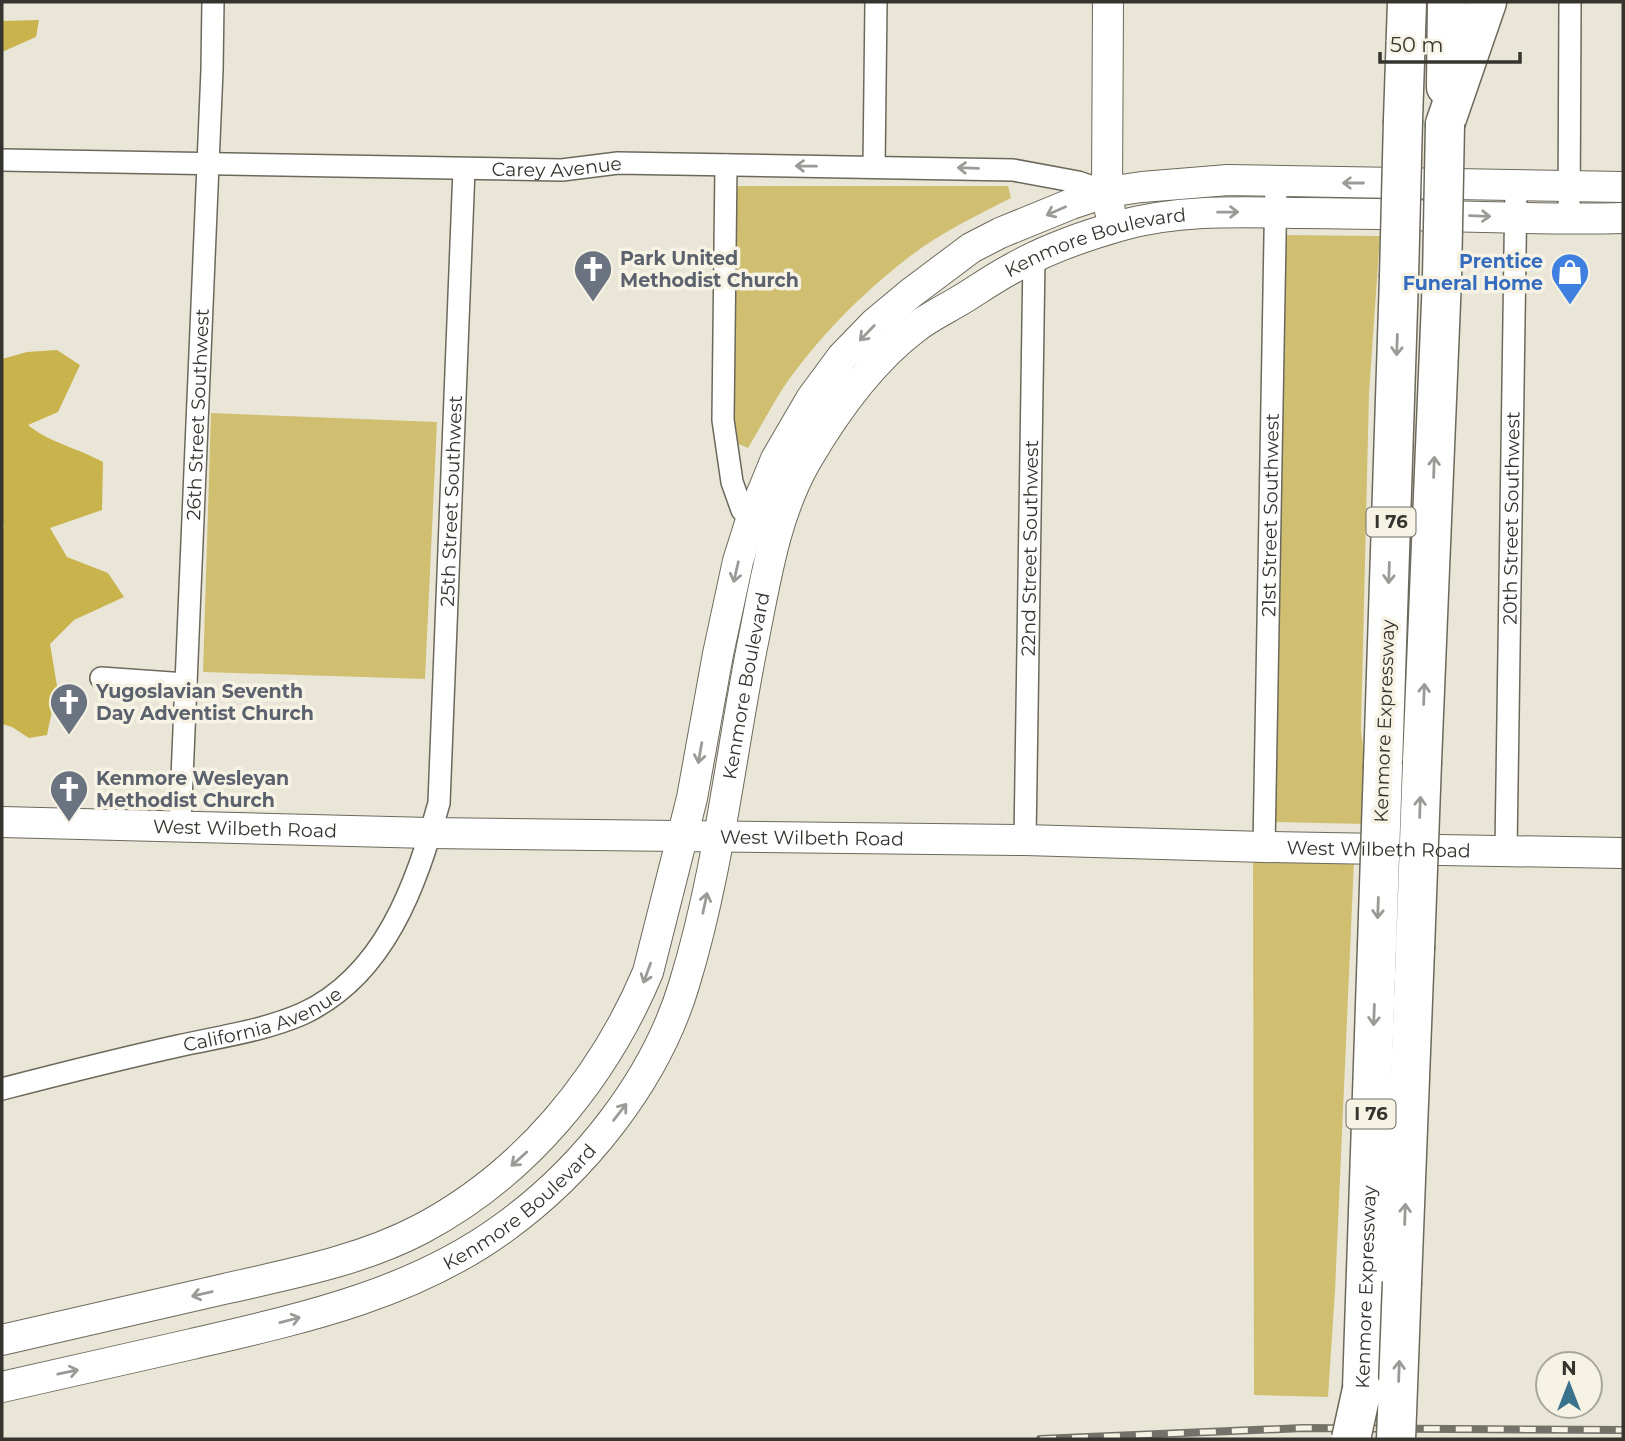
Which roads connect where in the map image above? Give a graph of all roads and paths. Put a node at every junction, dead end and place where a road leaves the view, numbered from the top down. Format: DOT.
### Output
graph roads {
  1 [pos="213,2"];
  2 [pos="876,2"];
  3 [pos="1108,2"];
  4 [pos="1407,2"];
  5 [pos="1447,2"];
  6 [pos="1487,2"];
  7 [pos="1570,2"];
  8 [pos="1445,124"];
  9 [pos="2,160"];
  10 [pos="207,163"];
  11 [pos="726,165"];
  12 [pos="874,167"];
  13 [pos="464,169"];
  14 [pos="1276,182"];
  15 [pos="1516,187"];
  16 [pos="1623,187"];
  17 [pos="1568,188"];
  18 [pos="1107,192"];
  19 [pos="1276,212"];
  20 [pos="1516,218"];
  21 [pos="1623,218"];
  22 [pos="1569,220"];
  23 [pos="1112,228"];
  24 [pos="1034,258"];
  25 [pos="765,523"];
  26 [pos="101,678"];
  27 [pos="187,684"];
  28 [pos="2,822"];
  29 [pos="180,825"];
  30 [pos="429,833"];
  31 [pos="682,836"];
  32 [pos="719,836"];
  33 [pos="1026,840"];
  34 [pos="1264,847"];
  35 [pos="1506,850"];
  36 [pos="1623,853"];
  37 [pos="2,1089"];
  38 [pos="1383,1281"];
  39 [pos="2,1340"];
  40 [pos="2,1387"];
  41 [pos="1363,1389"];
  42 [pos="1351,1439"];
  43 [pos="1362,1439"];
  44 [pos="1396,1439"];
  1 -- 10 [label="street, 26th Street Southwest"];
  2 -- 12 [label="street"];
  3 -- 18 [label="main road"];
  4 -- 38 [label="highway, Kenmore Expressway / I 76, one-way, bridge"];
  5 -- 8 [label="highway, Kenmore Expressway / I 76"];
  6 -- 8 [label="highway"];
  7 -- 17 [label="street"];
  38 -- 8 [label="highway, Kenmore Expressway / I 76, one-way, bridge"];
  9 -- 10 [label="street, Carey Avenue"];
  10 -- 13 [label="street, Carey Avenue"];
  10 -- 27 [label="street, 26th Street Southwest"];
  12 -- 11 [label="street, Carey Avenue, one-way"];
  11 -- 13 [label="street, Carey Avenue"];
  11 -- 25 [label="street"];
  18 -- 12 [label="street, Carey Avenue, one-way"];
  13 -- 30 [label="street, 25th Street Southwest"];
  15 -- 14 [label="main road, Kenmore Boulevard, one-way"];
  14 -- 18 [label="main road, Kenmore Boulevard"];
  14 -- 19 [label="street, 21st Street Southwest"];
  15 -- 17 [label="main road, Kenmore Boulevard"];
  15 -- 20 [label="street, 20th Street Southwest"];
  16 -- 17 [label="main road, Kenmore Boulevard"];
  17 -- 22 [label="street"];
  18 -- 23 [label="main road"];
  18 -- 25 [label="main road, Kenmore Boulevard, one-way"];
  19 -- 20 [label="main road, Kenmore Boulevard, one-way"];
  23 -- 19 [label="main road, Kenmore Boulevard, one-way"];
  19 -- 34 [label="street, 21st Street Southwest"];
  20 -- 22 [label="main road, Kenmore Boulevard"];
  20 -- 35 [label="street, 20th Street Southwest"];
  21 -- 22 [label="main road, Kenmore Boulevard"];
  23 -- 24 [label="main road, Kenmore Boulevard"];
  24 -- 25 [label="main road, Kenmore Boulevard"];
  24 -- 33 [label="street, 22nd Street Southwest"];
  25 -- 31 [label="main road, Kenmore Boulevard, one-way"];
  25 -- 32 [label="main road, Kenmore Boulevard"];
  26 -- 27 [label="street"];
  27 -- 29 [label="street, 26th Street Southwest"];
  28 -- 29 [label="main road, West Wilbeth Road"];
  29 -- 30 [label="main road, West Wilbeth Road"];
  30 -- 31 [label="main road, West Wilbeth Road"];
  30 -- 37 [label="street, California Avenue"];
  31 -- 32 [label="main road, West Wilbeth Road"];
  31 -- 39 [label="main road, Kenmore Boulevard, one-way"];
  32 -- 33 [label="main road, West Wilbeth Road"];
  40 -- 32 [label="main road, Kenmore Boulevard, one-way"];
  33 -- 34 [label="main road, West Wilbeth Road"];
  34 -- 35 [label="main road, West Wilbeth Road"];
  35 -- 36 [label="main road, West Wilbeth Road"];
  38 -- 41 [label="highway, Kenmore Expressway / I 76"];
  44 -- 38 [label="highway, Kenmore Expressway / I 76, one-way, bridge"];
  41 -- 42 [label="highway, Kenmore Expressway / I 76, bridge"];
  41 -- 43 [label="highway, bridge"];
}
